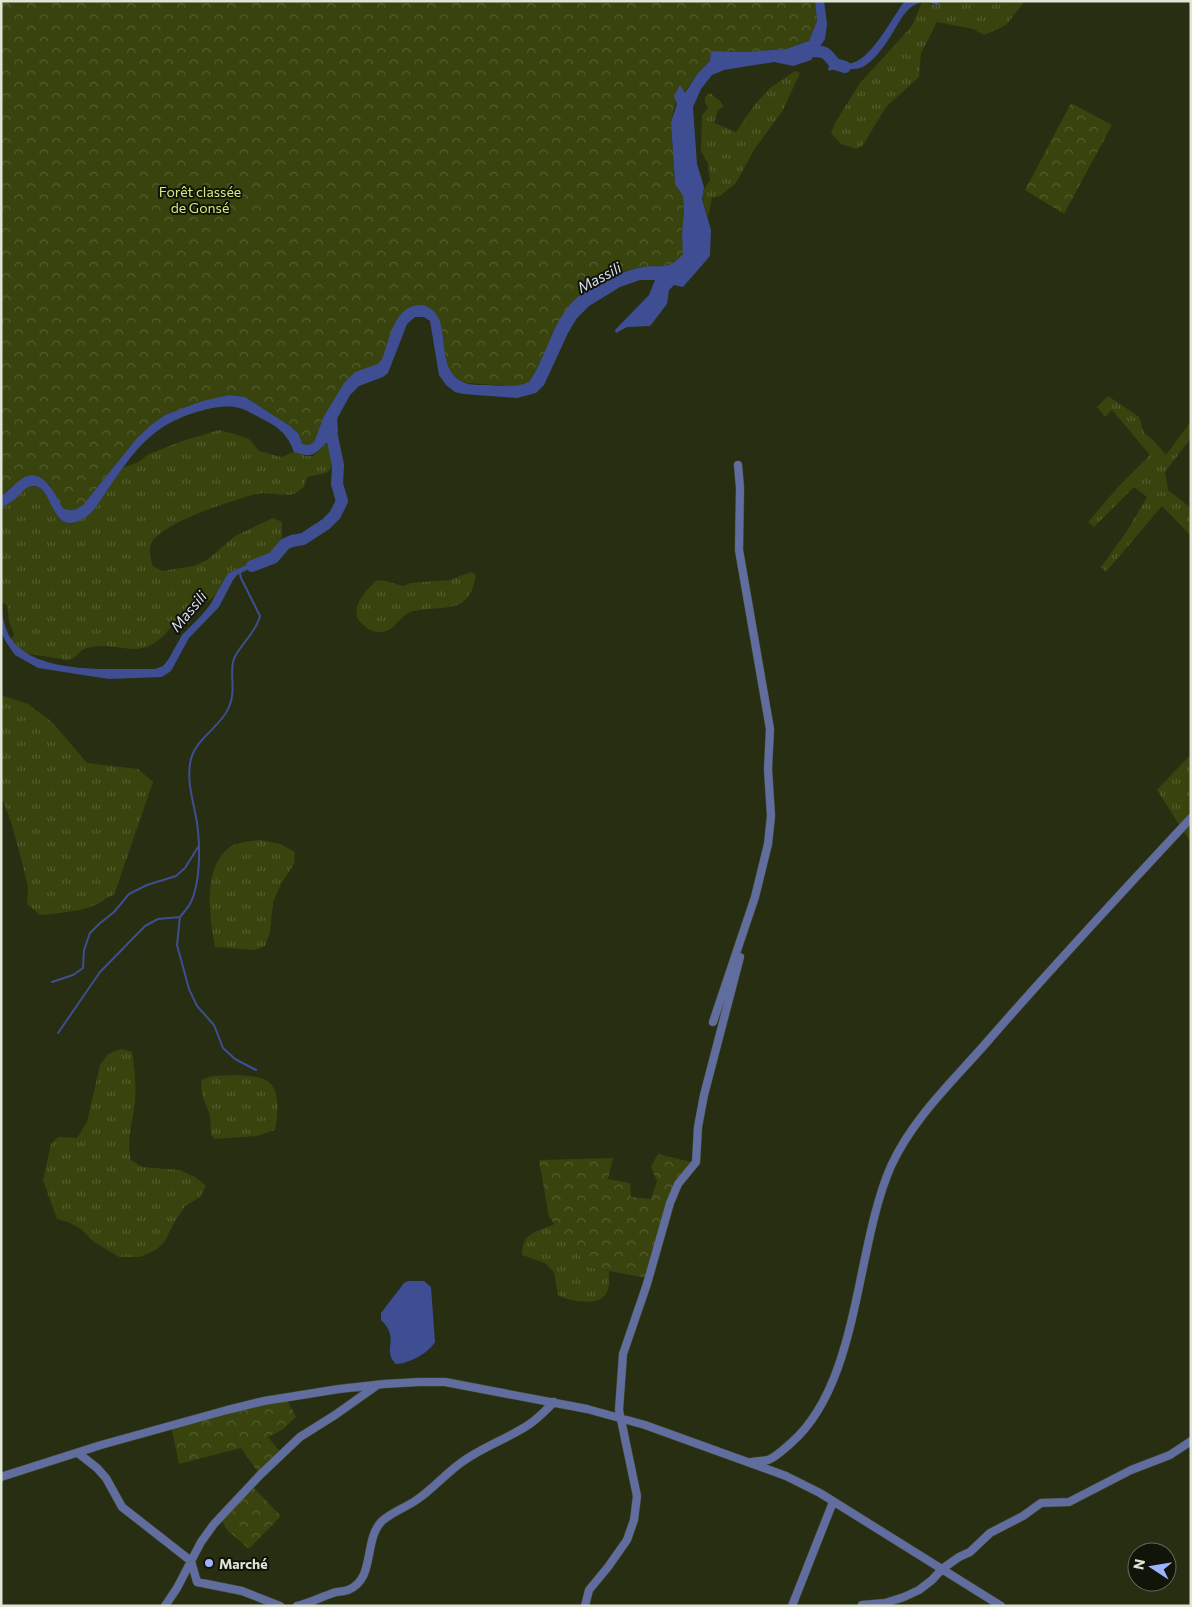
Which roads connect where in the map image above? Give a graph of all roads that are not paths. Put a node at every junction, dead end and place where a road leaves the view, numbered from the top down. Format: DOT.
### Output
graph roads {
  1 [pos="738,465"];
  2 [pos="1191,818"];
  3 [pos="740,957"];
  4 [pos="714,1022"];
  5 [pos="377,1385"];
  6 [pos="554,1402"];
  7 [pos="621,1419"];
  8 [pos="1191,1441"];
  9 [pos="78,1452"];
  10 [pos="750,1462"];
  11 [pos="1,1476"];
  12 [pos="834,1502"];
  13 [pos="191,1561"];
  14 [pos="942,1569"];
  15 [pos="307,1604"];
  16 [pos="862,1605"];
  17 [pos="165,1606"];
  18 [pos="280,1606"];
  19 [pos="297,1606"];
  20 [pos="585,1606"];
  21 [pos="792,1606"];
  22 [pos="1001,1606"];
  1 -- 4 [label="street"];
  2 -- 10 [label="street"];
  3 -- 7 [label="street"];
  5 -- 6 [label="street"];
  5 -- 9 [label="street"];
  5 -- 13 [label="street"];
  6 -- 7 [label="street"];
  6 -- 15 [label="street"];
  7 -- 10 [label="street"];
  7 -- 20 [label="street"];
  8 -- 14 [label="street"];
  9 -- 11 [label="street"];
  9 -- 13 [label="street"];
  10 -- 12 [label="street"];
  12 -- 14 [label="street"];
  12 -- 21 [label="street"];
  13 -- 17 [label="street"];
  13 -- 18 [label="street"];
  14 -- 16 [label="street"];
  14 -- 22 [label="street"];
  15 -- 19 [label="street"];
}
